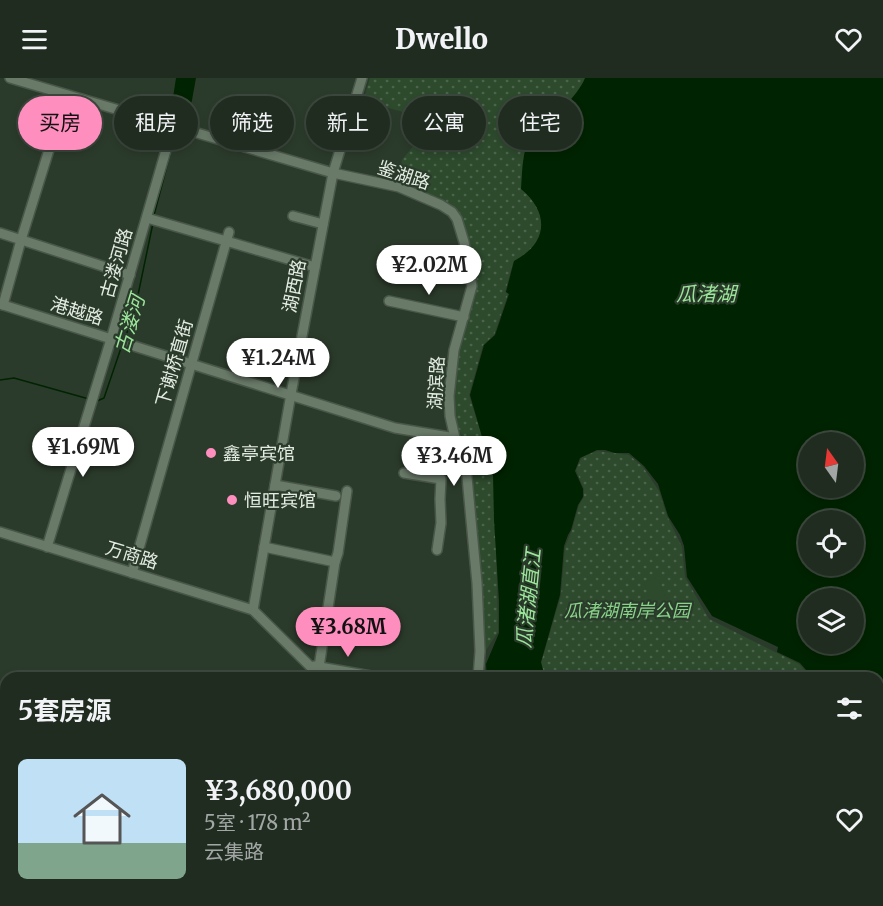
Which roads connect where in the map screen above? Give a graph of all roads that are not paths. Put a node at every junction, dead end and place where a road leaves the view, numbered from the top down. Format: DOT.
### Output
graph roads {
  1 [pos="10,78"];
  2 [pos="362,78"];
  3 [pos="66,95"];
  4 [pos="114,109"];
  5 [pos="198,133"];
  6 [pos="167,150"];
  7 [pos="333,173"];
  8 [pos="441,205"];
  9 [pos="293,216"];
  10 [pos="151,219"];
  11 [pos="323,224"];
  12 [pos="0,234"];
  13 [pos="228,237"];
  14 [pos="21,240"];
  15 [pos="315,267"];
  16 [pos="130,275"];
  17 [pos="389,301"];
  18 [pos="2,305"];
  19 [pos="464,316"];
  20 [pos="119,342"];
  21 [pos="191,364"];
  22 [pos="291,394"];
  23 [pos="455,438"];
  24 [pos="404,473"];
  25 [pos="275,485"];
  26 [pos="346,491"];
  27 [pos="336,496"];
  28 [pos="0,532"];
  29 [pos="47,547"];
  30 [pos="264,547"];
  31 [pos="437,550"];
  32 [pos="335,562"];
  33 [pos="132,573"];
  34 [pos="253,610"];
  35 [pos="309,665"];
  36 [pos="319,667"];
  37 [pos="316,672"];
  38 [pos="348,672"];
  39 [pos="478,672"];
  1 -- 3 [label="street, 鉴湖路"];
  2 -- 7 [label="street, 湖西路"];
  3 -- 4 [label="street, 鉴湖路"];
  3 -- 14 [label="street"];
  5 -- 7 [label="street, 鉴湖路"];
  6 -- 10 [label="street, 古溇河路"];
  7 -- 8 [label="street, 鉴湖路"];
  7 -- 11 [label="street, 湖西路"];
  8 -- 19 [label="street, 湖滨路"];
  9 -- 11 [label="street"];
  10 -- 13 [label="street"];
  10 -- 16 [label="street, 古溇河路"];
  11 -- 15 [label="street, 湖西路"];
  12 -- 14 [label="street"];
  13 -- 15 [label="street"];
  13 -- 21 [label="street, 下谢桥直街"];
  14 -- 16 [label="street"];
  14 -- 18 [label="street"];
  15 -- 22 [label="street, 湖西路"];
  16 -- 20 [label="street, 古溇河路"];
  17 -- 19 [label="street"];
  18 -- 20 [label="street, 港越路"];
  19 -- 23 [label="street, 湖滨路"];
  20 -- 21 [label="street, 港越路"];
  20 -- 29 [label="street, 古溇河路"];
  21 -- 22 [label="street, 港越路"];
  21 -- 33 [label="street, 下谢桥直街"];
  22 -- 23 [label="street, 港越路"];
  22 -- 25 [label="street, 湖西路"];
  23 -- 39 [label="street, 湖滨路"];
  24 -- 31 [label="street"];
  25 -- 27 [label="street"];
  25 -- 30 [label="street, 湖西路"];
  26 -- 32 [label="street"];
  28 -- 29 [label="street, 万商路"];
  29 -- 33 [label="street, 万商路"];
  30 -- 32 [label="street"];
  30 -- 34 [label="street, 湖西路"];
  32 -- 36 [label="street"];
  33 -- 34 [label="street, 万商路"];
  34 -- 35 [label="street"];
  35 -- 36 [label="street"];
  35 -- 37 [label="street"];
  36 -- 38 [label="street"];
}
